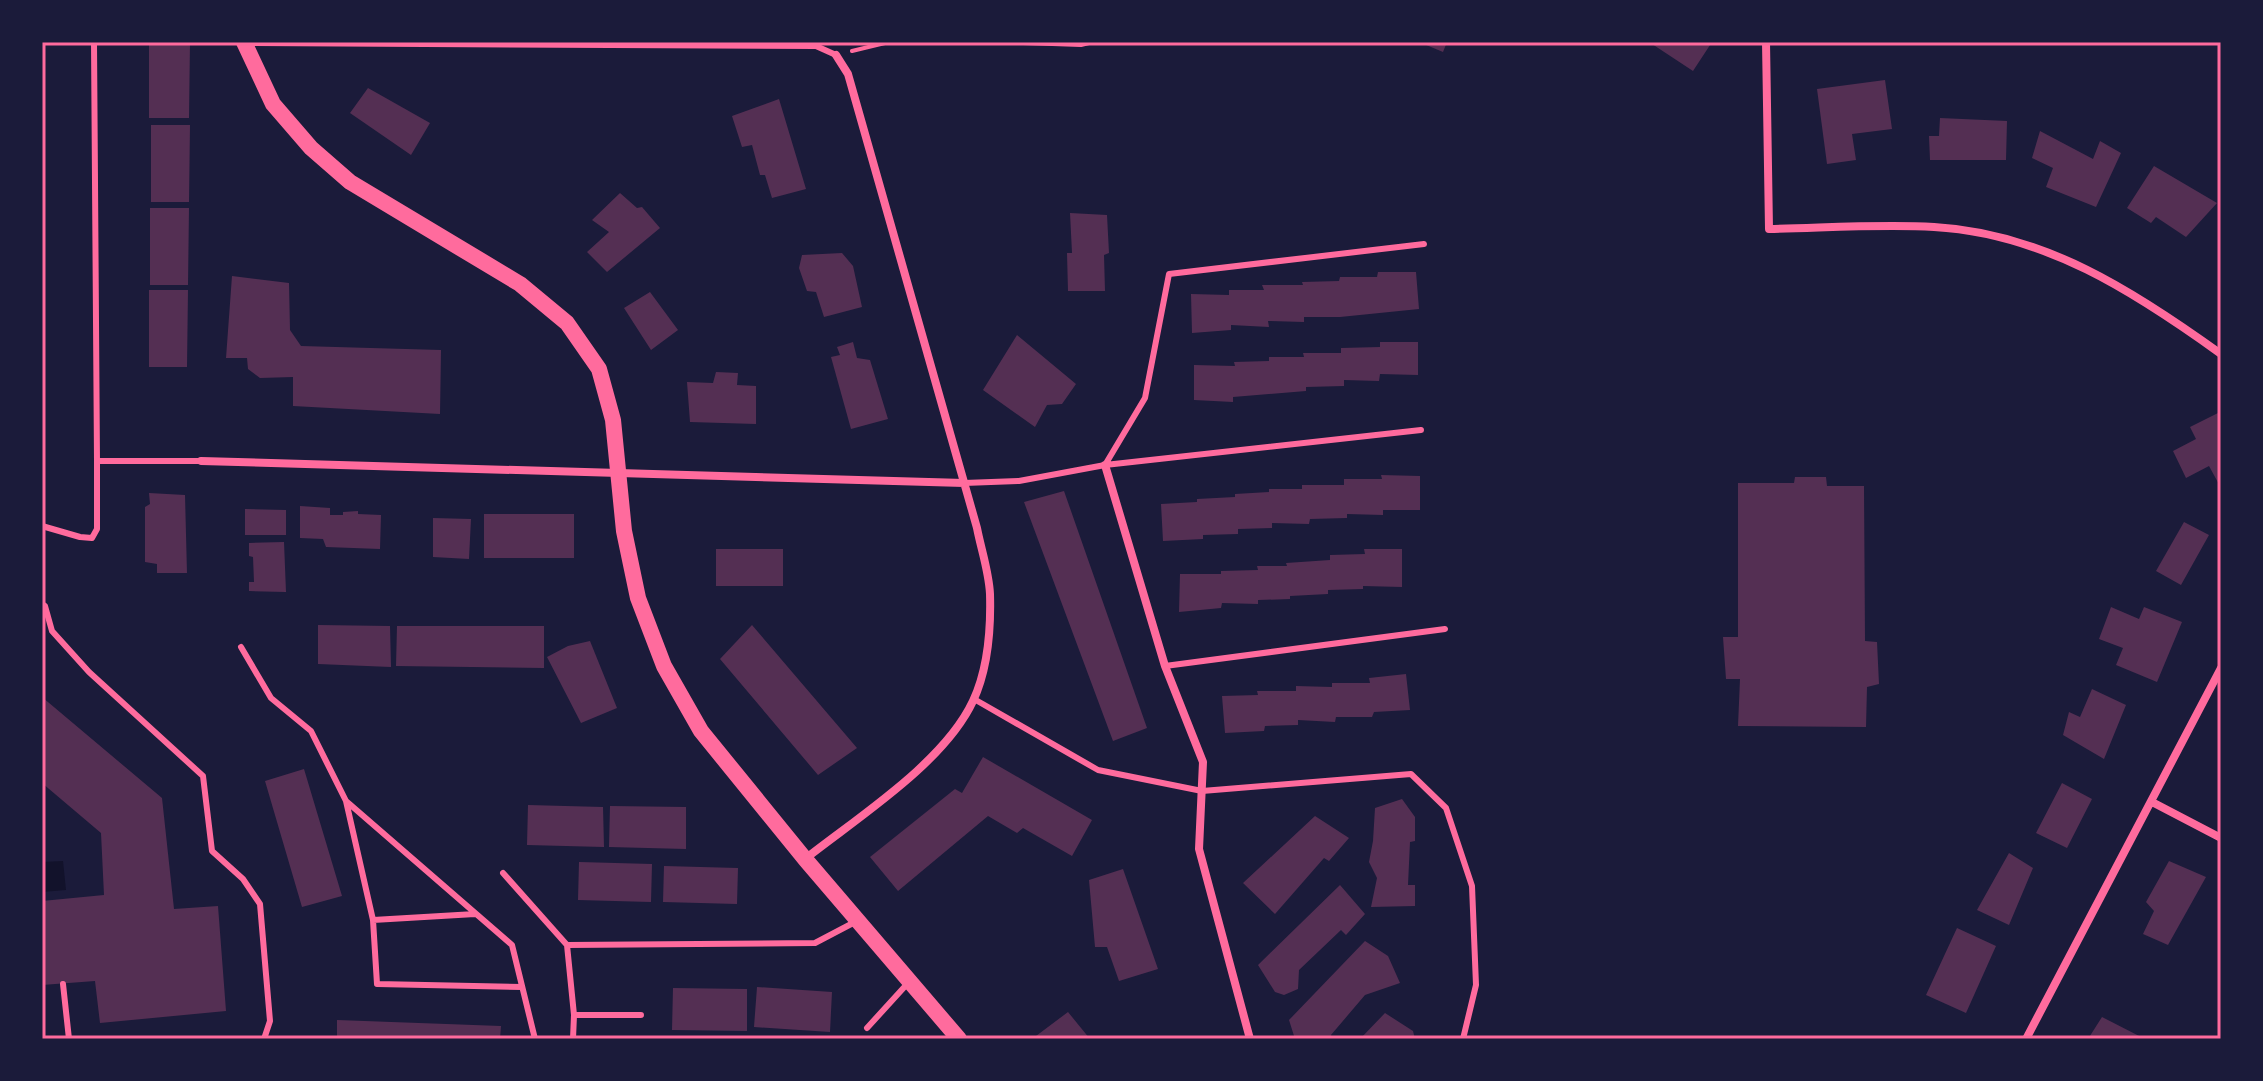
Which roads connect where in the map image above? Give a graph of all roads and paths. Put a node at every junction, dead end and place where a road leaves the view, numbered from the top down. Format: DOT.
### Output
graph roads {
  1 [pos="94,42"];
  2 [pos="889,42"];
  3 [pos="991,42"];
  4 [pos="1093,42"];
  5 [pos="1766,42"];
  6 [pos="244,43"];
  7 [pos="836,55"];
  8 [pos="1424,244"];
  9 [pos="2221,354"];
  10 [pos="1421,430"];
  11 [pos="97,461"];
  12 [pos="201,461"];
  13 [pos="1105,465"];
  14 [pos="620,474"];
  15 [pos="964,483"];
  16 [pos="42,526"];
  17 [pos="42,604"];
  18 [pos="1445,629"];
  19 [pos="241,647"];
  20 [pos="1165,666"];
  21 [pos="2221,668"];
  22 [pos="974,699"];
  23 [pos="1202,791"];
  24 [pos="346,801"];
  25 [pos="2152,802"];
  26 [pos="2221,838"];
  27 [pos="805,859"];
  28 [pos="503,873"];
  29 [pos="475,914"];
  30 [pos="373,920"];
  31 [pos="858,921"];
  32 [pos="567,945"];
  33 [pos="910,980"];
  34 [pos="63,984"];
  35 [pos="522,987"];
  36 [pos="574,1015"];
  37 [pos="641,1015"];
  38 [pos="867,1028"];
  39 [pos="69,1039"];
  40 [pos="264,1039"];
  41 [pos="535,1039"];
  42 [pos="573,1039"];
  43 [pos="959,1039"];
  44 [pos="1250,1039"];
  45 [pos="1463,1039"];
  46 [pos="2026,1039"];
  1 -- 11 [label="lane"];
  2 -- 7 [label="path"];
  3 -- 4 [label="path"];
  5 -- 9 [label="street"];
  6 -- 7 [label="lane"];
  6 -- 14 [label="main road"];
  7 -- 15 [label="street"];
  8 -- 13 [label="lane"];
  10 -- 13 [label="lane"];
  11 -- 12 [label="lane"];
  11 -- 16 [label="lane"];
  12 -- 14 [label="street"];
  13 -- 15 [label="lane"];
  13 -- 20 [label="street"];
  14 -- 15 [label="street"];
  14 -- 27 [label="main road"];
  15 -- 22 [label="street"];
  17 -- 40 [label="lane"];
  18 -- 20 [label="lane"];
  19 -- 24 [label="lane"];
  20 -- 23 [label="street"];
  21 -- 25 [label="street"];
  22 -- 23 [label="lane"];
  22 -- 27 [label="street"];
  23 -- 44 [label="street"];
  23 -- 45 [label="lane"];
  24 -- 29 [label="lane"];
  24 -- 30 [label="lane"];
  25 -- 26 [label="street"];
  25 -- 46 [label="street"];
  27 -- 31 [label="main road"];
  28 -- 32 [label="lane"];
  29 -- 30 [label="lane"];
  29 -- 35 [label="lane"];
  30 -- 35 [label="lane"];
  31 -- 32 [label="lane"];
  31 -- 33 [label="main road"];
  32 -- 36 [label="lane"];
  33 -- 38 [label="lane"];
  33 -- 43 [label="main road"];
  34 -- 39 [label="lane"];
  35 -- 41 [label="lane"];
  36 -- 37 [label="lane"];
  36 -- 42 [label="lane"];
}
